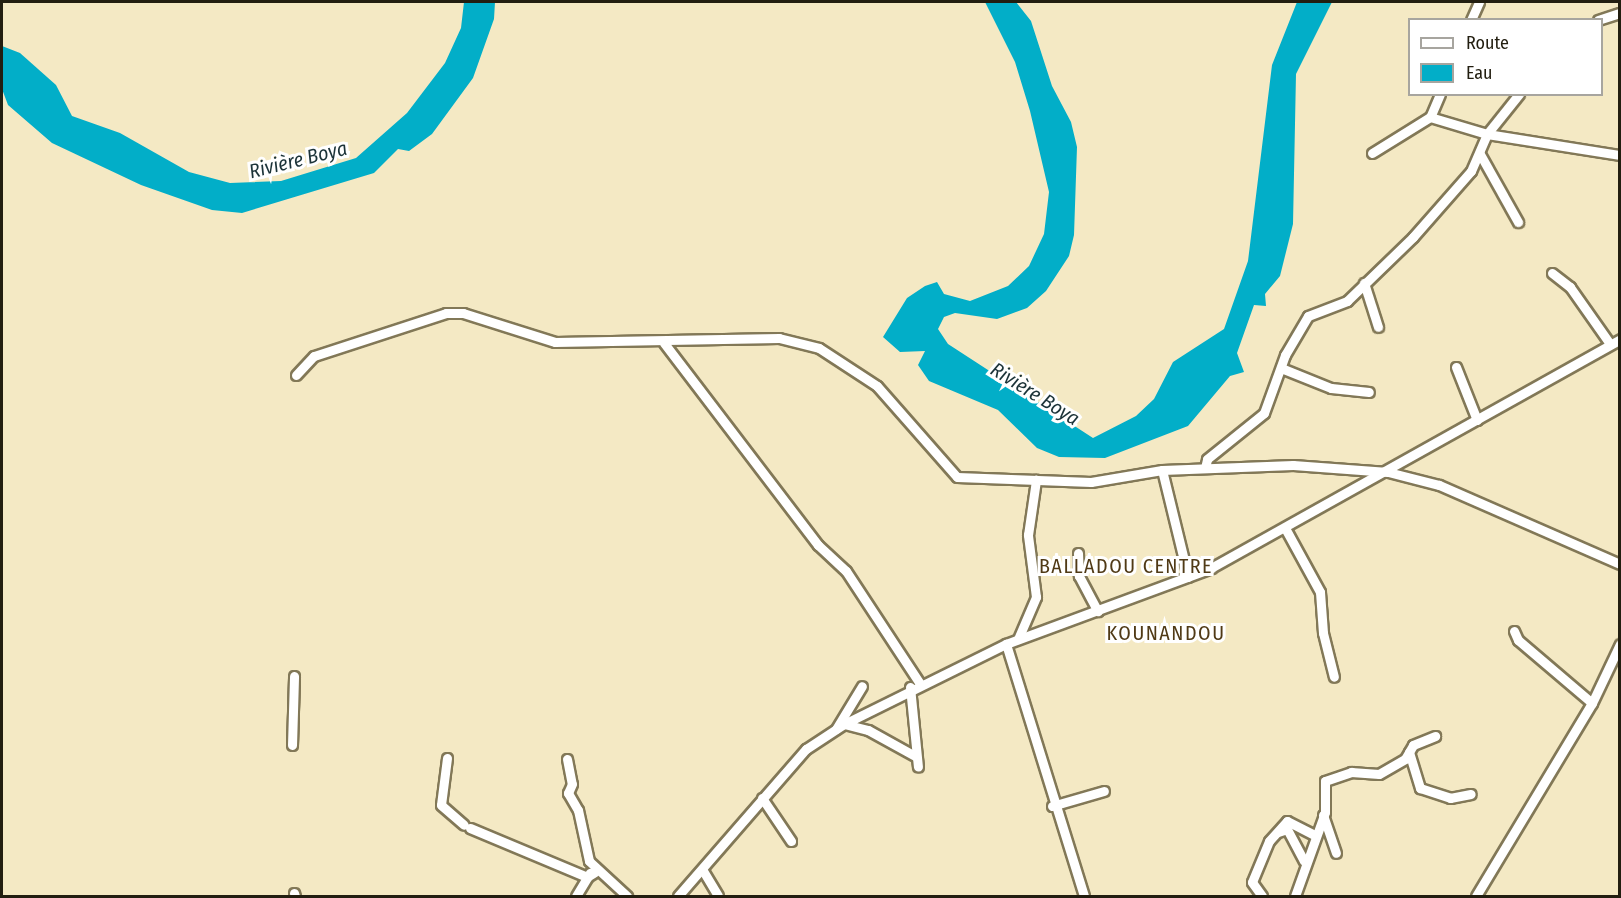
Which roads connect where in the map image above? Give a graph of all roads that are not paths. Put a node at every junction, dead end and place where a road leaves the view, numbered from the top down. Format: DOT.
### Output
graph roads {
  1 [pos="1479,2"];
  2 [pos="1620,12"];
  3 [pos="1472,18"];
  4 [pos="1603,18"];
  5 [pos="1439,96"];
  6 [pos="1517,96"];
  7 [pos="1430,117"];
  8 [pos="1487,134"];
  9 [pos="1372,153"];
  10 [pos="1480,154"];
  11 [pos="1620,155"];
  12 [pos="1518,222"];
  13 [pos="1552,273"];
  14 [pos="1364,283"];
  15 [pos="1378,327"];
  16 [pos="1620,339"];
  17 [pos="664,343"];
  18 [pos="1610,344"];
  19 [pos="1456,367"];
  20 [pos="1281,368"];
  21 [pos="296,375"];
  22 [pos="1369,392"];
  23 [pos="1476,420"];
  24 [pos="1205,468"];
  25 [pos="1162,470"];
  26 [pos="1388,472"];
  27 [pos="1036,480"];
  28 [pos="1285,528"];
  29 [pos="1078,553"];
  30 [pos="1620,564"];
  31 [pos="1188,577"];
  32 [pos="1098,611"];
  33 [pos="1514,630"];
  34 [pos="1018,639"];
  35 [pos="1006,644"];
  36 [pos="1620,644"];
  37 [pos="294,676"];
  38 [pos="1334,677"];
  39 [pos="915,685"];
  40 [pos="862,686"];
  41 [pos="1593,703"];
  42 [pos="840,726"];
  43 [pos="1435,736"];
  44 [pos="292,745"];
  45 [pos="1409,752"];
  46 [pos="915,756"];
  47 [pos="447,758"];
  48 [pos="567,759"];
  49 [pos="918,767"];
  50 [pos="1104,791"];
  51 [pos="1471,794"];
  52 [pos="762,798"];
  53 [pos="1052,806"];
  54 [pos="1323,815"];
  55 [pos="1276,833"];
  56 [pos="1314,836"];
  57 [pos="791,841"];
  58 [pos="1336,853"];
  59 [pos="1304,861"];
  60 [pos="702,869"];
  61 [pos="592,873"];
  62 [pos="576,897"];
  63 [pos="627,897"];
  64 [pos="678,897"];
  65 [pos="718,897"];
  66 [pos="1084,897"];
  67 [pos="1262,897"];
  68 [pos="1295,897"];
  69 [pos="1476,897"];
  1 -- 3 [label="street"];
  2 -- 4 [label="street"];
  5 -- 7 [label="street"];
  6 -- 8 [label="street"];
  7 -- 8 [label="street"];
  7 -- 9 [label="street"];
  8 -- 10 [label="street"];
  8 -- 11 [label="street"];
  10 -- 12 [label="street"];
  10 -- 14 [label="street"];
  13 -- 18 [label="street"];
  14 -- 15 [label="street"];
  14 -- 20 [label="street"];
  16 -- 18 [label="street"];
  17 -- 21 [label="street"];
  17 -- 27 [label="street"];
  17 -- 39 [label="street"];
  18 -- 23 [label="street"];
  19 -- 23 [label="street"];
  20 -- 22 [label="street"];
  20 -- 24 [label="street"];
  23 -- 26 [label="street"];
  24 -- 25 [label="street"];
  24 -- 26 [label="street"];
  25 -- 27 [label="street"];
  25 -- 31 [label="street"];
  26 -- 28 [label="street"];
  26 -- 30 [label="street"];
  27 -- 34 [label="street"];
  28 -- 31 [label="street"];
  28 -- 38 [label="street"];
  29 -- 32 [label="street"];
  31 -- 32 [label="street"];
  32 -- 34 [label="street"];
  33 -- 41 [label="street"];
  34 -- 35 [label="street"];
  35 -- 39 [label="street"];
  35 -- 53 [label="street"];
  36 -- 41 [label="street"];
  37 -- 44 [label="street"];
  39 -- 42 [label="street"];
  39 -- 46 [label="street"];
  40 -- 42 [label="street"];
  41 -- 69 [label="street"];
  42 -- 46 [label="street"];
  42 -- 52 [label="street"];
  43 -- 45 [label="street"];
  45 -- 51 [label="street"];
  45 -- 54 [label="street"];
  46 -- 49 [label="street"];
  47 -- 61 [label="street"];
  48 -- 61 [label="street"];
  50 -- 53 [label="street"];
  52 -- 57 [label="street"];
  52 -- 60 [label="street"];
  53 -- 66 [label="street"];
  54 -- 56 [label="street"];
  54 -- 58 [label="street"];
  55 -- 56 [label="street"];
  55 -- 59 [label="street"];
  55 -- 67 [label="street"];
  56 -- 59 [label="street"];
  59 -- 68 [label="street"];
  60 -- 64 [label="street"];
  60 -- 65 [label="street"];
  61 -- 62 [label="street"];
  61 -- 63 [label="street"];
}
